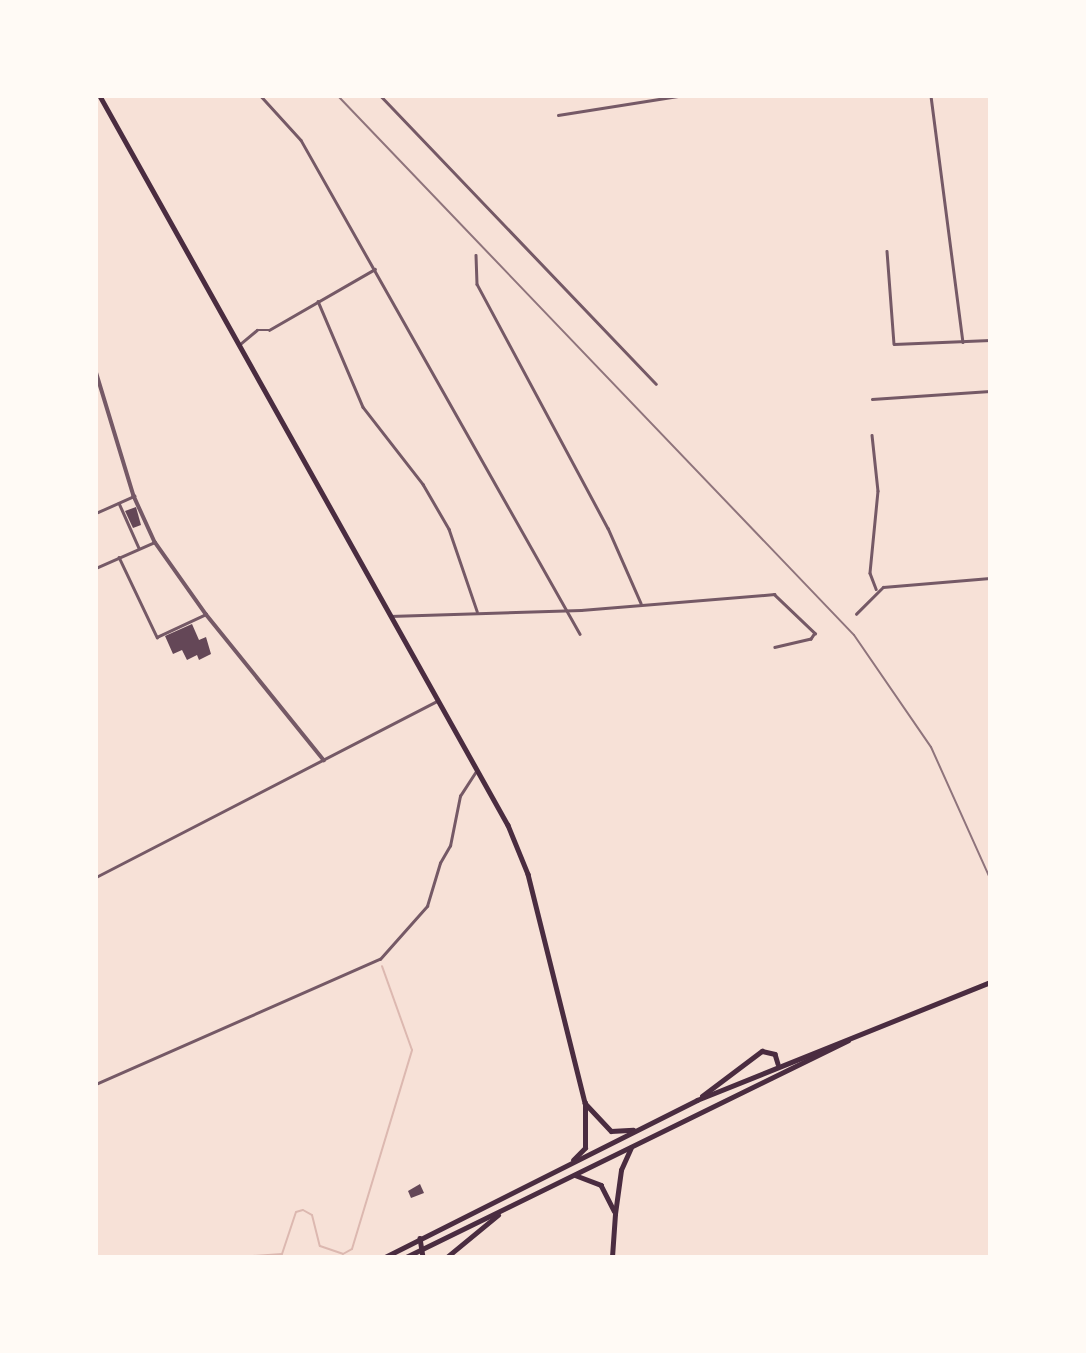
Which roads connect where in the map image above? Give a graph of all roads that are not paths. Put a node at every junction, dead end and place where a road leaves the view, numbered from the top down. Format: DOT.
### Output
graph roads {
  1 [pos="100,96"];
  2 [pos="261,96"];
  3 [pos="380,96"];
  4 [pos="678,96"];
  5 [pos="931,96"];
  6 [pos="558,115"];
  7 [pos="887,251"];
  8 [pos="476,255"];
  9 [pos="375,269"];
  10 [pos="318,301"];
  11 [pos="990,340"];
  12 [pos="962,342"];
  13 [pos="238,346"];
  14 [pos="96,371"];
  15 [pos="656,384"];
  16 [pos="990,391"];
  17 [pos="872,399"];
  18 [pos="872,435"];
  19 [pos="134,496"];
  20 [pos="119,503"];
  21 [pos="96,513"];
  22 [pos="155,542"];
  23 [pos="140,548"];
  24 [pos="119,557"];
  25 [pos="96,568"];
  26 [pos="990,578"];
  27 [pos="876,589"];
  28 [pos="641,605"];
  29 [pos="565,610"];
  30 [pos="477,611"];
  31 [pos="206,614"];
  32 [pos="856,614"];
  33 [pos="390,616"];
  34 [pos="580,634"];
  35 [pos="775,647"];
  36 [pos="437,701"];
  37 [pos="324,760"];
  38 [pos="476,771"];
  39 [pos="96,877"];
  40 [pos="990,982"];
  41 [pos="874,1027"];
  42 [pos="778,1064"];
  43 [pos="767,1080"];
  44 [pos="96,1084"];
  45 [pos="697,1100"];
  46 [pos="585,1103"];
  47 [pos="638,1129"];
  48 [pos="632,1146"];
  49 [pos="560,1169"];
  50 [pos="574,1175"];
  51 [pos="504,1211"];
  52 [pos="615,1214"];
  53 [pos="420,1238"];
  54 [pos="420,1250"];
  55 [pos="385,1257"];
  56 [pos="406,1257"];
  57 [pos="423,1257"];
  58 [pos="447,1257"];
  59 [pos="612,1257"];
  1 -- 13 [label="main road"];
  2 -- 9 [label="street"];
  3 -- 15 [label="street"];
  4 -- 6 [label="street"];
  5 -- 12 [label="street"];
  7 -- 12 [label="street"];
  8 -- 28 [label="street"];
  9 -- 10 [label="street"];
  9 -- 29 [label="street"];
  10 -- 13 [label="street"];
  10 -- 30 [label="street"];
  11 -- 12 [label="street"];
  13 -- 33 [label="main road"];
  14 -- 19 [label="street"];
  16 -- 17 [label="street"];
  18 -- 27 [label="street"];
  19 -- 20 [label="street"];
  19 -- 22 [label="street"];
  20 -- 21 [label="street"];
  20 -- 23 [label="street"];
  22 -- 23 [label="street"];
  22 -- 31 [label="street"];
  23 -- 24 [label="street"];
  24 -- 25 [label="street"];
  24 -- 31 [label="street"];
  26 -- 27 [label="street"];
  27 -- 32 [label="street"];
  28 -- 29 [label="street"];
  28 -- 35 [label="street"];
  29 -- 30 [label="street"];
  29 -- 34 [label="street"];
  30 -- 33 [label="street"];
  31 -- 37 [label="street"];
  33 -- 36 [label="main road"];
  36 -- 37 [label="street"];
  36 -- 38 [label="main road"];
  37 -- 39 [label="street"];
  38 -- 44 [label="street"];
  38 -- 46 [label="main road"];
  40 -- 41 [label="main road"];
  41 -- 42 [label="main road"];
  41 -- 43 [label="main road"];
  42 -- 43 [label="main road"];
  42 -- 45 [label="main road"];
  42 -- 45 [label="main road"];
  43 -- 48 [label="main road"];
  45 -- 47 [label="main road"];
  46 -- 47 [label="main road"];
  46 -- 49 [label="main road"];
  47 -- 49 [label="main road"];
  48 -- 50 [label="main road"];
  48 -- 52 [label="main road"];
  49 -- 53 [label="main road"];
  50 -- 51 [label="main road"];
  50 -- 52 [label="main road"];
  51 -- 54 [label="main road"];
  51 -- 58 [label="main road"];
  52 -- 59 [label="main road"];
  53 -- 54 [label="main road"];
  53 -- 55 [label="main road"];
  54 -- 56 [label="main road"];
  54 -- 57 [label="main road"];
}
